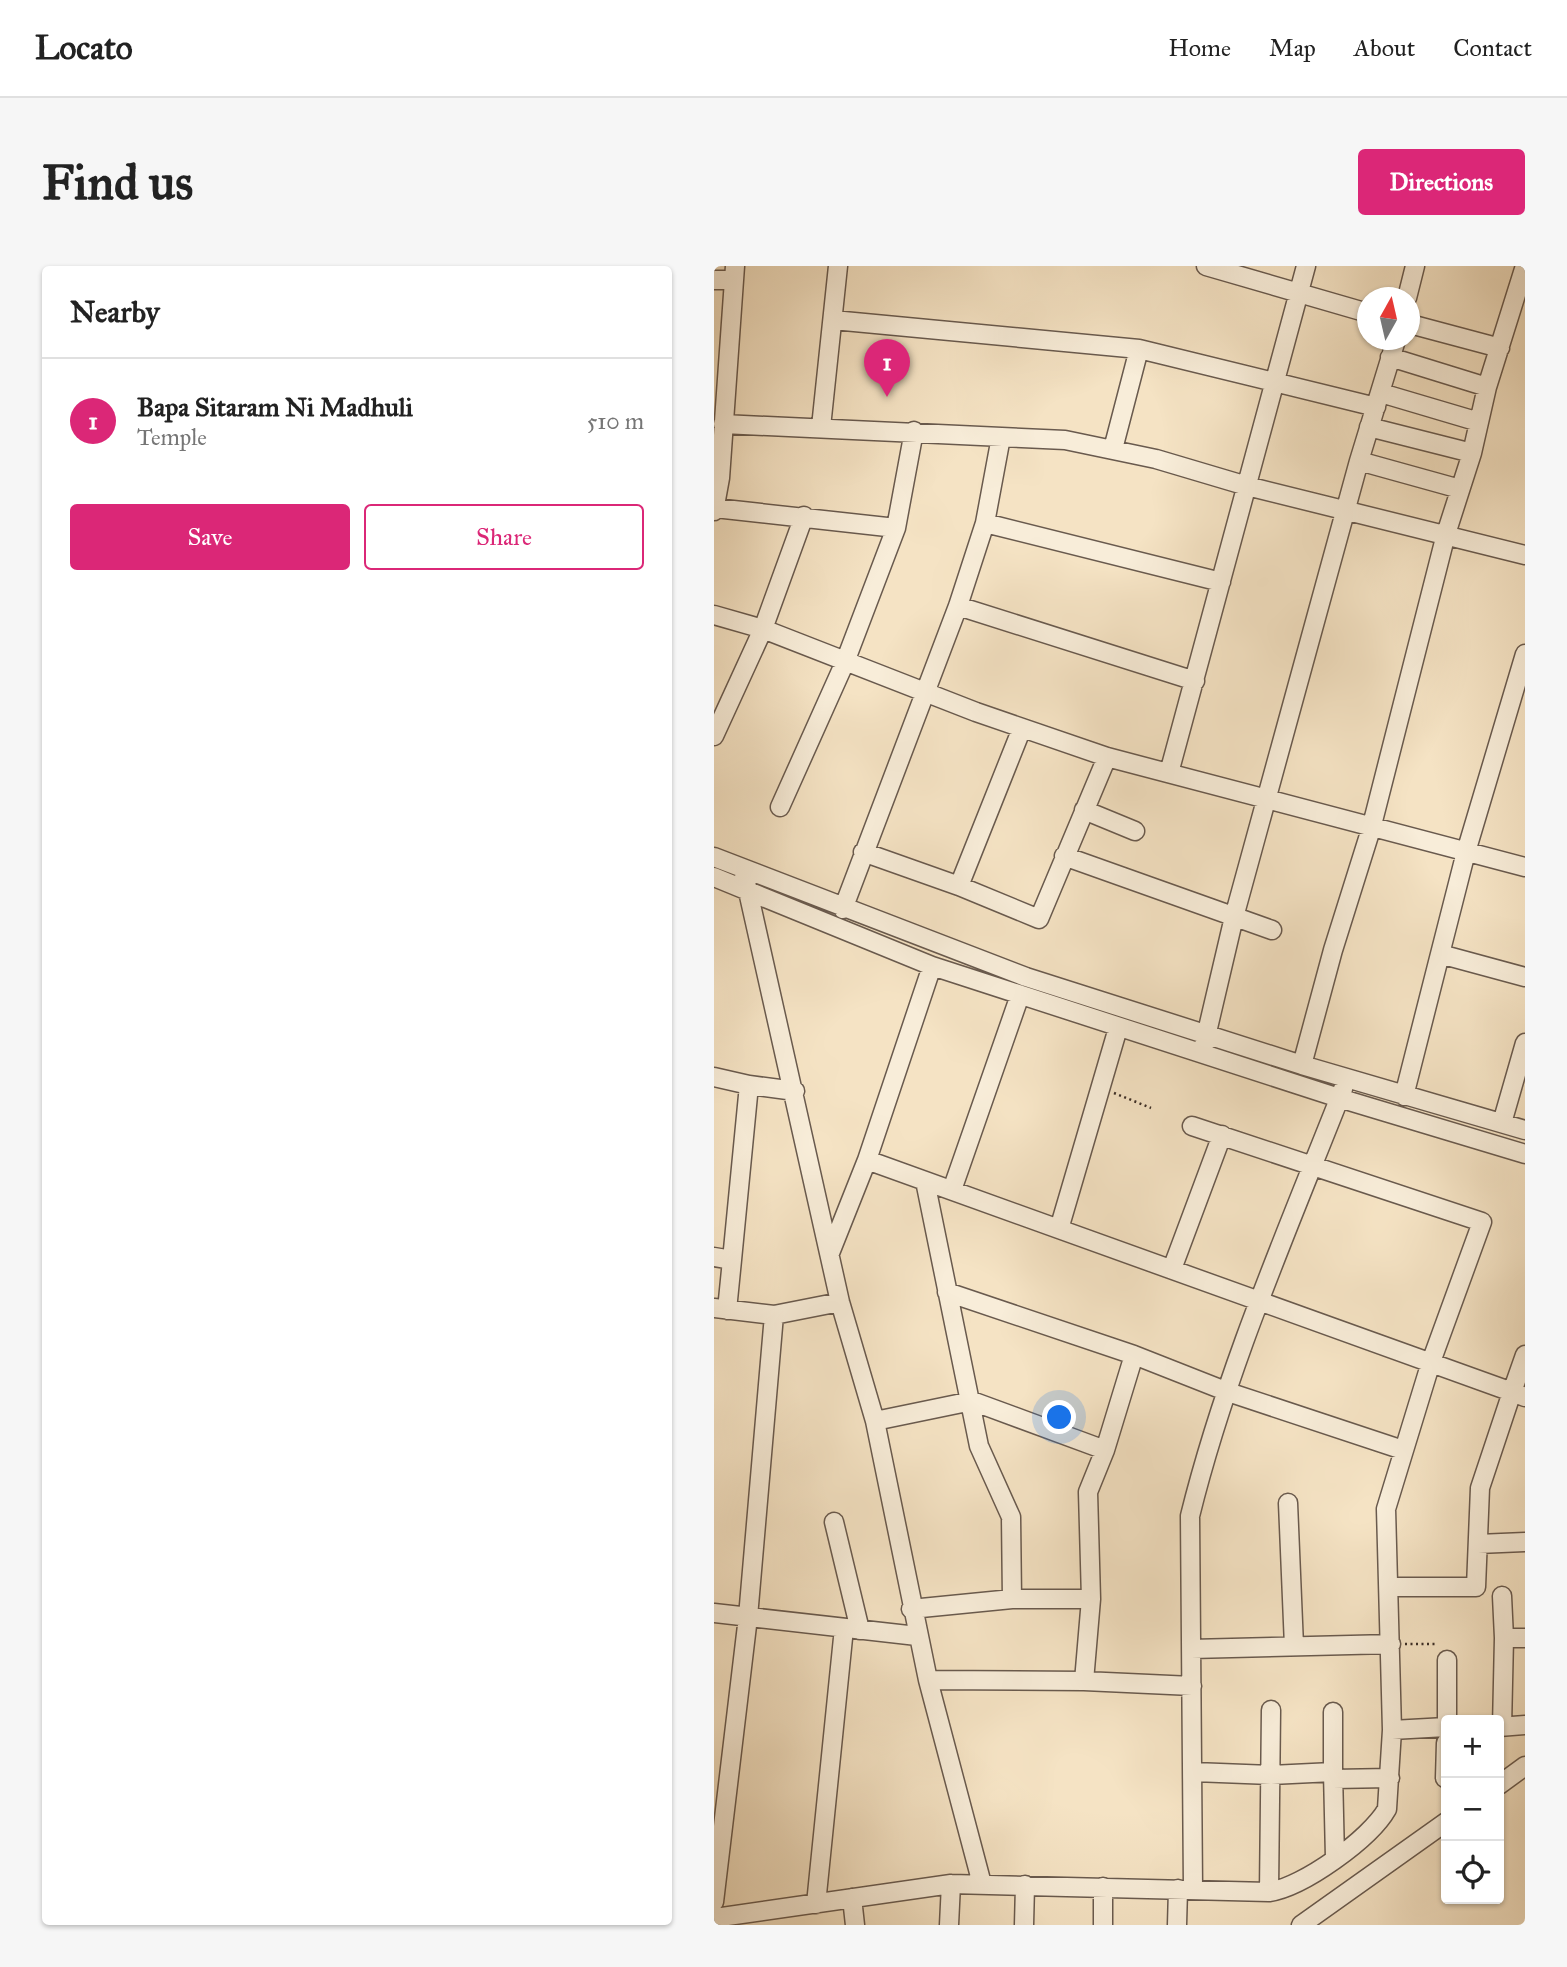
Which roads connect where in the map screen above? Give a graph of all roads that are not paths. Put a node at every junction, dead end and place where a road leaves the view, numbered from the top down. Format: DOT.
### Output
graph roads {
  1 [pos="838,266"];
  2 [pos="1306,266"];
  3 [pos="1415,266"];
  4 [pos="1214,267"];
  5 [pos="1524,268"];
  6 [pos="735,273"];
  7 [pos="714,280"];
  8 [pos="1410,287"];
  9 [pos="1297,293"];
  10 [pos="1357,310"];
  11 [pos="833,320"];
  12 [pos="1420,327"];
  13 [pos="1500,348"];
  14 [pos="1139,349"];
  15 [pos="1392,350"];
  16 [pos="1390,357"];
  17 [pos="1276,382"];
  18 [pos="1487,387"];
  19 [pos="1378,400"];
  20 [pos="1479,422"];
  21 [pos="723,424"];
  22 [pos="821,427"];
  23 [pos="1369,428"];
  24 [pos="914,431"];
  25 [pos="1001,437"];
  26 [pos="1113,449"];
  27 [pos="1472,453"];
  28 [pos="1359,461"];
  29 [pos="1247,486"];
  30 [pos="1460,489"];
  31 [pos="715,509"];
  32 [pos="1346,510"];
  33 [pos="804,516"];
  34 [pos="985,523"];
  35 [pos="896,528"];
  36 [pos="1446,534"];
  37 [pos="1525,555"];
  38 [pos="1221,582"];
  39 [pos="958,606"];
  40 [pos="714,615"];
  41 [pos="763,629"];
  42 [pos="845,662"];
  43 [pos="1524,662"];
  44 [pos="1195,681"];
  45 [pos="926,692"];
  46 [pos="1022,728"];
  47 [pos="714,734"];
  48 [pos="1107,757"];
  49 [pos="1169,773"];
  50 [pos="1269,798"];
  51 [pos="779,807"];
  52 [pos="1084,810"];
  53 [pos="1371,829"];
  54 [pos="1135,831"];
  55 [pos="863,852"];
  56 [pos="1466,852"];
  57 [pos="1064,856"];
  58 [pos="714,857"];
  59 [pos="1525,867"];
  60 [pos="743,869"];
  61 [pos="714,877"];
  62 [pos="960,886"];
  63 [pos="749,892"];
  64 [pos="843,909"];
  65 [pos="1234,917"];
  66 [pos="1272,930"];
  67 [pos="1440,954"];
  68 [pos="932,966"];
  69 [pos="1525,977"];
  70 [pos="1020,995"];
  71 [pos="1118,1028"];
  72 [pos="1207,1035"];
  73 [pos="1525,1042"];
  74 [pos="1202,1054"];
  75 [pos="1302,1065"];
  76 [pos="714,1077"];
  77 [pos="1346,1079"];
  78 [pos="749,1085"];
  79 [pos="795,1091"];
  80 [pos="1404,1096"];
  81 [pos="1339,1098"];
  82 [pos="1502,1123"];
  83 [pos="1192,1126"];
  84 [pos="1525,1130"];
  85 [pos="1222,1135"];
  86 [pos="1525,1154"];
  87 [pos="867,1160"];
  88 [pos="1313,1164"];
  89 [pos="925,1181"];
  90 [pos="952,1190"];
  91 [pos="1059,1229"];
  92 [pos="830,1253"];
  93 [pos="714,1257"];
  94 [pos="732,1260"];
  95 [pos="1172,1269"];
  96 [pos="947,1292"];
  97 [pos="1259,1301"];
  98 [pos="840,1302"];
  99 [pos="721,1309"];
  100 [pos="774,1315"];
  101 [pos="1134,1355"];
  102 [pos="1525,1355"];
  103 [pos="1430,1362"];
  104 [pos="1228,1392"];
  105 [pos="1518,1394"];
  106 [pos="972,1401"];
  107 [pos="875,1421"];
  108 [pos="1105,1450"];
  109 [pos="1403,1450"];
  110 [pos="1288,1503"];
  111 [pos="834,1522"];
  112 [pos="1525,1542"];
  113 [pos="1478,1544"];
  114 [pos="1389,1587"];
  115 [pos="1502,1596"];
  116 [pos="1012,1599"];
  117 [pos="1091,1599"];
  118 [pos="911,1609"];
  119 [pos="714,1613"];
  120 [pos="748,1617"];
  121 [pos="852,1629"];
  122 [pos="918,1636"];
  123 [pos="1525,1637"];
  124 [pos="1504,1638"];
  125 [pos="1391,1644"];
  126 [pos="1294,1646"];
  127 [pos="1191,1649"];
  128 [pos="1447,1660"];
  129 [pos="928,1680"];
  130 [pos="1084,1681"];
  131 [pos="1192,1686"];
  132 [pos="1271,1710"];
  133 [pos="1333,1712"];
  134 [pos="1447,1715"];
  135 [pos="1501,1715"];
  136 [pos="1525,1725"];
  137 [pos="1441,1727"];
  138 [pos="1504,1727"];
  139 [pos="1392,1730"];
  140 [pos="1525,1766"];
  141 [pos="1194,1772"];
  142 [pos="1271,1775"];
  143 [pos="1333,1776"];
  144 [pos="1390,1778"];
  145 [pos="1504,1781"];
  146 [pos="1441,1826"];
  147 [pos="1335,1858"];
  148 [pos="951,1884"];
  149 [pos="982,1884"];
  150 [pos="1024,1885"];
  151 [pos="1103,1887"];
  152 [pos="1186,1889"];
  153 [pos="1269,1892"];
  154 [pos="852,1898"];
  155 [pos="714,1902"];
  156 [pos="816,1904"];
  157 [pos="714,1919"];
  158 [pos="855,1925"];
  159 [pos="949,1925"];
  160 [pos="1024,1925"];
  161 [pos="1103,1925"];
  162 [pos="1177,1925"];
  163 [pos="1301,1925"];
  1 -- 11 [label="street"];
  2 -- 9 [label="street"];
  3 -- 8 [label="street"];
  4 -- 9 [label="street"];
  5 -- 13 [label="street"];
  6 -- 7 [label="street"];
  6 -- 21 [label="street"];
  9 -- 10 [label="street"];
  9 -- 17 [label="street"];
  11 -- 14 [label="street"];
  11 -- 22 [label="street"];
  12 -- 13 [label="street"];
  13 -- 18 [label="street"];
  14 -- 17 [label="street"];
  14 -- 26 [label="street"];
  15 -- 16 [label="street"];
  16 -- 18 [label="street"];
  16 -- 19 [label="street"];
  17 -- 19 [label="street"];
  17 -- 29 [label="street"];
  18 -- 20 [label="street"];
  19 -- 20 [label="street"];
  19 -- 23 [label="street"];
  20 -- 27 [label="street"];
  21 -- 22 [label="street"];
  21 -- 31 [label="street"];
  22 -- 24 [label="street"];
  23 -- 27 [label="street"];
  23 -- 28 [label="street"];
  24 -- 25 [label="street"];
  24 -- 35 [label="street"];
  25 -- 26 [label="street"];
  25 -- 34 [label="street"];
  26 -- 29 [label="street"];
  27 -- 30 [label="street"];
  28 -- 30 [label="street"];
  28 -- 32 [label="street"];
  29 -- 32 [label="street"];
  29 -- 38 [label="street"];
  30 -- 36 [label="street"];
  31 -- 33 [label="street"];
  32 -- 36 [label="street"];
  32 -- 50 [label="street"];
  33 -- 35 [label="street"];
  33 -- 41 [label="street"];
  34 -- 38 [label="street"];
  34 -- 39 [label="street"];
  35 -- 42 [label="street"];
  36 -- 37 [label="street"];
  36 -- 53 [label="street"];
  38 -- 44 [label="street"];
  39 -- 44 [label="street"];
  39 -- 45 [label="street"];
  40 -- 41 [label="street"];
  41 -- 42 [label="street"];
  41 -- 47 [label="street"];
  42 -- 45 [label="street"];
  42 -- 51 [label="street"];
  43 -- 56 [label="street"];
  44 -- 49 [label="street"];
  45 -- 46 [label="street"];
  45 -- 55 [label="street"];
  46 -- 48 [label="street"];
  46 -- 62 [label="street"];
  48 -- 49 [label="street"];
  48 -- 52 [label="street"];
  49 -- 50 [label="street"];
  50 -- 53 [label="street"];
  50 -- 65 [label="street"];
  52 -- 54 [label="street"];
  52 -- 57 [label="street"];
  53 -- 56 [label="street"];
  53 -- 75 [label="street"];
  55 -- 62 [label="street"];
  55 -- 64 [label="street"];
  56 -- 59 [label="street"];
  56 -- 67 [label="street"];
  57 -- 62 [label="street"];
  57 -- 65 [label="street"];
  58 -- 60 [label="street"];
  60 -- 63 [label="street"];
  60 -- 64 [label="street"];
  61 -- 63 [label="street"];
  63 -- 68 [label="street"];
  63 -- 79 [label="street"];
  64 -- 72 [label="street"];
  65 -- 66 [label="street"];
  65 -- 72 [label="street"];
  67 -- 69 [label="street"];
  67 -- 80 [label="street"];
  68 -- 70 [label="street"];
  68 -- 87 [label="street"];
  70 -- 71 [label="street"];
  70 -- 90 [label="street"];
  71 -- 74 [label="street"];
  71 -- 91 [label="street"];
  72 -- 74 [label="street"];
  72 -- 75 [label="street"];
  73 -- 82 [label="street"];
  74 -- 81 [label="street"];
  75 -- 77 [label="street"];
  76 -- 78 [label="street"];
  77 -- 80 [label="street"];
  77 -- 81 [label="street"];
  78 -- 79 [label="street"];
  78 -- 94 [label="street"];
  79 -- 92 [label="street"];
  80 -- 82 [label="street"];
  81 -- 86 [label="street"];
  81 -- 88 [label="street"];
  82 -- 84 [label="street"];
  83 -- 85 [label="street"];
  85 -- 88 [label="street"];
  85 -- 95 [label="street"];
  87 -- 89 [label="street"];
  87 -- 92 [label="street"];
  88 -- 97 [label="street"];
  88 -- 103 [label="street"];
  89 -- 90 [label="street"];
  89 -- 96 [label="street"];
  90 -- 91 [label="street"];
  91 -- 95 [label="street"];
  92 -- 98 [label="street"];
  93 -- 94 [label="street"];
  94 -- 99 [label="street"];
  95 -- 97 [label="street"];
  96 -- 101 [label="street"];
  96 -- 106 [label="street"];
  97 -- 103 [label="street"];
  97 -- 104 [label="street"];
  98 -- 100 [label="street"];
  98 -- 107 [label="street"];
  99 -- 100 [label="street"];
  100 -- 120 [label="street"];
  101 -- 104 [label="street"];
  101 -- 108 [label="street"];
  102 -- 105 [label="street"];
  103 -- 105 [label="street"];
  103 -- 109 [label="street"];
  104 -- 109 [label="street"];
  104 -- 127 [label="street"];
  105 -- 113 [label="street"];
  106 -- 107 [label="street"];
  106 -- 108 [label="street"];
  106 -- 116 [label="street"];
  107 -- 118 [label="street"];
  108 -- 117 [label="street"];
  109 -- 114 [label="street"];
  110 -- 126 [label="street"];
  111 -- 121 [label="street"];
  112 -- 113 [label="street"];
  113 -- 114 [label="street"];
  114 -- 125 [label="street"];
  115 -- 124 [label="street"];
  116 -- 117 [label="street"];
  116 -- 118 [label="street"];
  117 -- 130 [label="street"];
  118 -- 122 [label="street"];
  119 -- 120 [label="street"];
  120 -- 121 [label="street"];
  120 -- 155 [label="street"];
  121 -- 122 [label="street"];
  121 -- 156 [label="street"];
  122 -- 129 [label="street"];
  123 -- 124 [label="street"];
  124 -- 135 [label="street"];
  125 -- 126 [label="street"];
  125 -- 139 [label="street"];
  126 -- 127 [label="street"];
  127 -- 131 [label="street"];
  128 -- 134 [label="street"];
  129 -- 130 [label="street"];
  129 -- 149 [label="street"];
  130 -- 131 [label="street"];
  131 -- 141 [label="street"];
  132 -- 142 [label="street"];
  133 -- 143 [label="street"];
  136 -- 138 [label="street"];
  137 -- 139 [label="street"];
  139 -- 144 [label="street"];
  140 -- 145 [label="street"];
  141 -- 142 [label="street"];
  141 -- 152 [label="street"];
  142 -- 143 [label="street"];
  142 -- 153 [label="street"];
  143 -- 144 [label="street"];
  143 -- 147 [label="street"];
  144 -- 147 [label="street"];
  146 -- 163 [label="street"];
  147 -- 153 [label="street"];
  148 -- 149 [label="street"];
  148 -- 154 [label="street"];
  148 -- 159 [label="street"];
  149 -- 150 [label="street"];
  150 -- 151 [label="street"];
  150 -- 160 [label="street"];
  151 -- 152 [label="street"];
  151 -- 161 [label="street"];
  152 -- 153 [label="street"];
  152 -- 162 [label="street"];
  154 -- 156 [label="street"];
  154 -- 158 [label="street"];
  156 -- 157 [label="street"];
}
